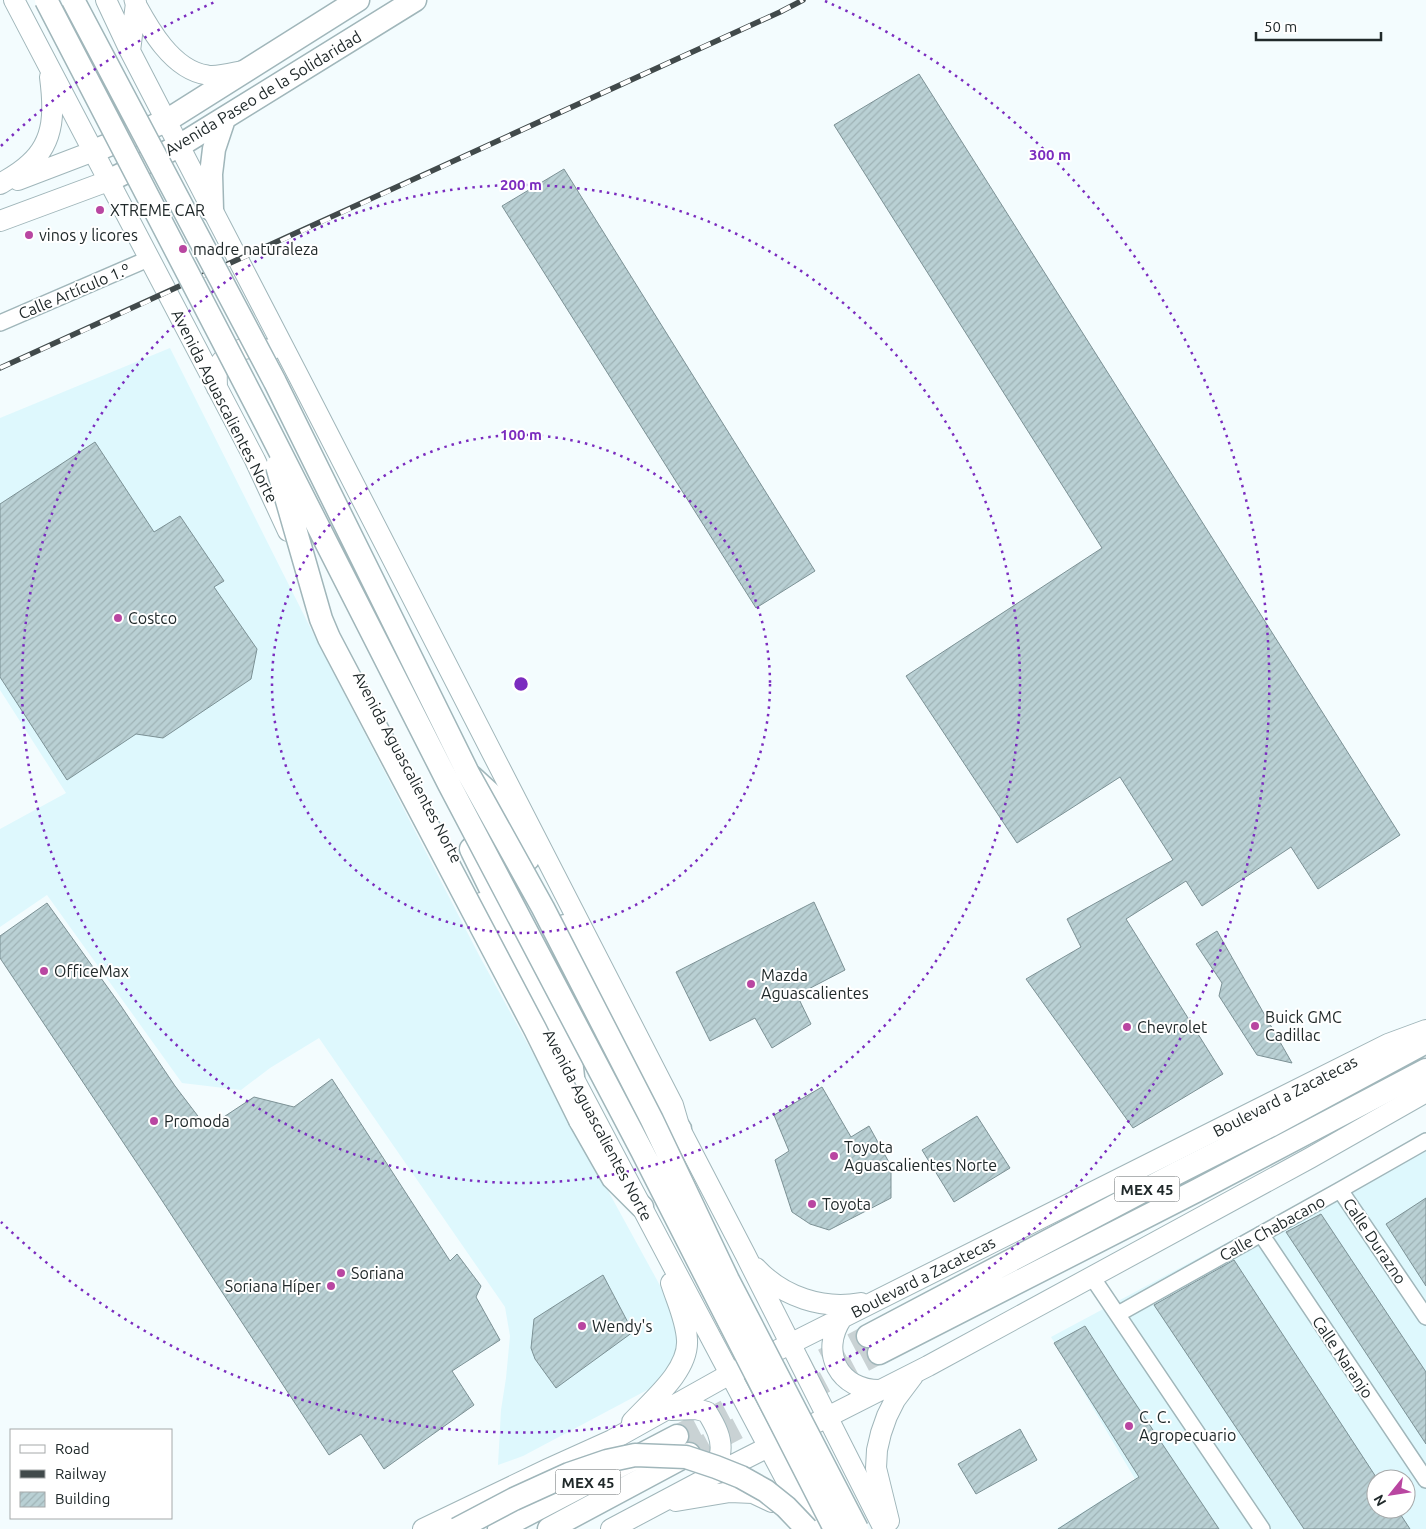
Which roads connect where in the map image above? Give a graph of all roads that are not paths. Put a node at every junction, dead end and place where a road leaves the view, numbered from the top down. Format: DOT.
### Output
graph roads {
  1 [pos="14,0"];
  2 [pos="46,0"];
  3 [pos="73,0"];
  4 [pos="106,0"];
  5 [pos="358,0"];
  6 [pos="415,0"];
  7 [pos="135,2"];
  8 [pos="130,51"];
  9 [pos="49,67"];
  10 [pos="246,70"];
  11 [pos="147,85"];
  12 [pos="75,117"];
  13 [pos="224,119"];
  14 [pos="166,121"];
  15 [pos="179,146"];
  16 [pos="94,151"];
  17 [pos="108,182"];
  18 [pos="0,185"];
  19 [pos="212,210"];
  20 [pos="0,221"];
  21 [pos="148,259"];
  22 [pos="0,323"];
  23 [pos="299,377"];
  24 [pos="217,388"];
  25 [pos="266,424"];
  26 [pos="458,778"];
  27 [pos="1426,1030"];
  28 [pos="1426,1042"];
  29 [pos="1426,1070"];
  30 [pos="573,1077"];
  31 [pos="1426,1092"];
  32 [pos="680,1129"];
  33 [pos="1426,1141"];
  34 [pos="1340,1190"];
  35 [pos="642,1207"];
  36 [pos="1261,1234"];
  37 [pos="745,1254"];
  38 [pos="666,1255"];
  39 [pos="1092,1277"];
  40 [pos="760,1284"];
  41 [pos="887,1295"];
  42 [pos="1115,1310"];
  43 [pos="700,1316"];
  44 [pos="1426,1317"];
  45 [pos="842,1318"];
  46 [pos="790,1344"];
  47 [pos="918,1371"];
  48 [pos="730,1374"];
  49 [pos="881,1390"];
  50 [pos="665,1410"];
  51 [pos="828,1416"];
  52 [pos="612,1440"];
  53 [pos="768,1447"];
  54 [pos="711,1476"];
  55 [pos="1426,1480"];
  56 [pos="659,1504"];
  57 [pos="423,1529"];
  58 [pos="457,1529"];
  59 [pos="500,1529"];
  60 [pos="549,1529"];
  61 [pos="611,1529"];
  62 [pos="809,1529"];
  63 [pos="834,1529"];
  64 [pos="857,1529"];
  65 [pos="884,1529"];
  66 [pos="890,1529"];
  67 [pos="1262,1529"];
  1 -- 9 [label="main road, Avenida Aguascalientes Norte"];
  2 -- 25 [label="main road, Avenida Aguascalientes Norte, bridge"];
  3 -- 26 [label="main road, Avenida Aguascalientes Norte, bridge"];
  4 -- 8 [label="main road"];
  5 -- 10 [label="main road, Avenida Paseo de la Solidaridad"];
  6 -- 13 [label="main road, Avenida Paseo de la Solidaridad"];
  7 -- 8 [label="main road"];
  7 -- 10 [label="street"];
  8 -- 11 [label="main road"];
  9 -- 12 [label="main road, Avenida Aguascalientes Norte"];
  9 -- 18 [label="main road"];
  10 -- 14 [label="main road, Avenida Paseo de la Solidaridad"];
  11 -- 12 [label="main road"];
  11 -- 14 [label="main road"];
  12 -- 16 [label="main road, Avenida Aguascalientes Norte"];
  13 -- 15 [label="main road, Avenida Paseo de la Solidaridad"];
  13 -- 19 [label="main road"];
  14 -- 15 [label="main road"];
  14 -- 16 [label="main road, Avenida Paseo de la Solidaridad"];
  15 -- 17 [label="main road, Avenida Paseo de la Solidaridad"];
  15 -- 19 [label="main road"];
  16 -- 17 [label="main road, Avenida Aguascalientes Norte"];
  16 -- 18 [label="main road"];
  17 -- 20 [label="main road"];
  17 -- 21 [label="main road, Avenida Aguascalientes Norte"];
  19 -- 23 [label="main road"];
  21 -- 22 [label="street, Calle Artículo 1.º"];
  21 -- 24 [label="main road, Avenida Aguascalientes Norte"];
  23 -- 24 [label="main road"];
  23 -- 32 [label="main road"];
  24 -- 30 [label="main road, Avenida Aguascalientes Norte"];
  25 -- 26 [label="main road, Avenida Aguascalientes Norte, bridge"];
  25 -- 35 [label="main road, bridge"];
  26 -- 30 [label="main road, bridge"];
  26 -- 32 [label="main road"];
  26 -- 63 [label="main road, Avenida Aguascalientes Norte, bridge"];
  26 -- 64 [label="main road, Avenida Aguascalientes Norte, bridge"];
  27 -- 41 [label="main road, Boulevard a Zacatecas / MEX 45"];
  28 -- 29 [label="main road, Boulevard a Zacatecas / MEX 45"];
  30 -- 35 [label="main road, Avenida Aguascalientes Norte"];
  31 -- 39 [label="main road"];
  32 -- 37 [label="main road"];
  33 -- 34 [label="street, Calle Chabacano"];
  34 -- 36 [label="street, Calle Chabacano"];
  34 -- 44 [label="street, Calle Durazno"];
  35 -- 38 [label="main road, Avenida Aguascalientes Norte"];
  36 -- 42 [label="street, Calle Chabacano"];
  36 -- 55 [label="street, Calle Naranjo"];
  37 -- 40 [label="main road"];
  37 -- 41 [label="main road"];
  38 -- 43 [label="main road, Avenida Aguascalientes Norte"];
  38 -- 52 [label="main road"];
  39 -- 42 [label="street"];
  39 -- 47 [label="main road"];
  40 -- 43 [label="main road"];
  40 -- 46 [label="main road"];
  41 -- 45 [label="main road, Boulevard a Zacatecas / MEX 45"];
  42 -- 67 [label="street"];
  43 -- 48 [label="main road, Avenida Aguascalientes Norte"];
  45 -- 46 [label="main road, Boulevard a Zacatecas / MEX 45"];
  45 -- 49 [label="main road"];
  46 -- 48 [label="main road, Boulevard a Zacatecas / MEX 45"];
  46 -- 51 [label="main road"];
  47 -- 49 [label="main road"];
  47 -- 66 [label="main road"];
  48 -- 50 [label="main road, Boulevard a Zacatecas / MEX 45"];
  48 -- 53 [label="main road, Avenida Aguascalientes Norte"];
  49 -- 51 [label="main road"];
  50 -- 52 [label="main road, Boulevard a Zacatecas / MEX 45"];
  50 -- 54 [label="main road"];
  51 -- 53 [label="main road"];
  51 -- 65 [label="main road"];
  52 -- 57 [label="main road, Boulevard a Zacatecas / MEX 45"];
  53 -- 54 [label="main road"];
  53 -- 62 [label="main road, Avenida Aguascalientes Norte"];
  54 -- 56 [label="main road"];
  56 -- 61 [label="main road"];
  56 -- 62 [label="main road"];
  58 -- 62 [label="main road, bridge"];
  59 -- 60 [label="main road, MEX 45"];
}
